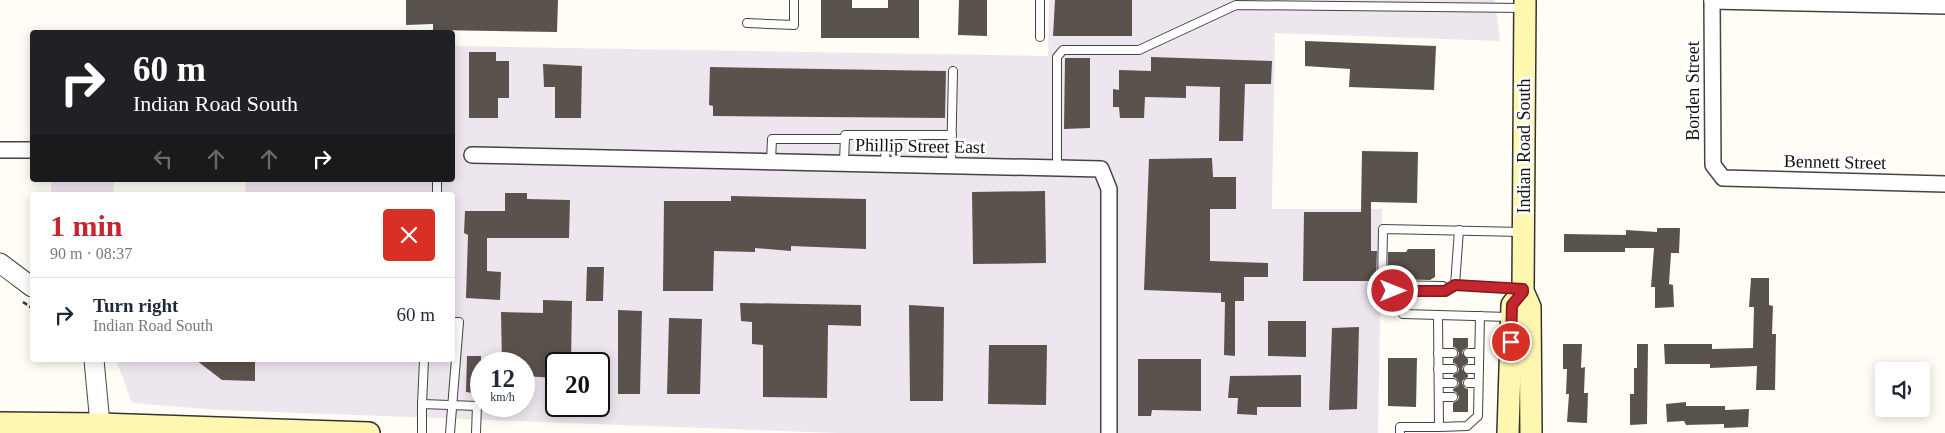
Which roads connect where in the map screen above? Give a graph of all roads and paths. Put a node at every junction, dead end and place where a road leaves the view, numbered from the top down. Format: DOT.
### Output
graph roads {
  1 [pos="794,0"];
  2 [pos="1040,0"];
  3 [pos="1228,0"];
  4 [pos="1712,1"];
  5 [pos="1525,4"];
  6 [pos="1236,5"];
  7 [pos="1945,6"];
  8 [pos="747,23"];
  9 [pos="1040,37"];
  10 [pos="953,71"];
  11 [pos="886,135"];
  12 [pos="952,135"];
  13 [pos="845,139"];
  14 [pos="0,150"];
  15 [pos="30,150"];
  16 [pos="472,155"];
  17 [pos="771,161"];
  18 [pos="844,163"];
  19 [pos="885,164"];
  20 [pos="951,165"];
  21 [pos="1057,168"];
  22 [pos="1723,178"];
  23 [pos="1945,184"];
  24 [pos="1458,230"];
  25 [pos="1524,232"];
  26 [pos="0,263"];
  27 [pos="1455,285"];
  28 [pos="30,286"];
  29 [pos="1523,290"];
  30 [pos="1403,314"];
  31 [pos="1438,315"];
  32 [pos="1480,316"];
  33 [pos="1511,317"];
  34 [pos="455,322"];
  35 [pos="1511,342"];
  36 [pos="1438,353"];
  37 [pos="1453,353"];
  38 [pos="1468,353"];
  39 [pos="1479,353"];
  40 [pos="94,362"];
  41 [pos="424,362"];
  42 [pos="1438,369"];
  43 [pos="1453,369"];
  44 [pos="1468,369"];
  45 [pos="1479,369"];
  46 [pos="1439,383"];
  47 [pos="1453,383"];
  48 [pos="1468,383"];
  49 [pos="1478,383"];
  50 [pos="1439,397"];
  51 [pos="1453,397"];
  52 [pos="1468,398"];
  53 [pos="1478,398"];
  54 [pos="422,404"];
  55 [pos="451,405"];
  56 [pos="100,424"];
  57 [pos="1439,426"];
  58 [pos="3,427"];
  59 [pos="257,432"];
  60 [pos="369,433"];
  61 [pos="422,433"];
  62 [pos="450,433"];
  63 [pos="476,433"];
  64 [pos="1109,433"];
  65 [pos="1400,433"];
  66 [pos="1496,433"];
  67 [pos="1508,433"];
  68 [pos="1531,433"];
  1 -- 8 [label="lane"];
  2 -- 9 [label="lane"];
  3 -- 6 [label="lane"];
  4 -- 7 [label="street"];
  4 -- 22 [label="street, Borden Street"];
  5 -- 6 [label="lane"];
  5 -- 25 [label="main road, Indian Road South"];
  6 -- 21 [label="lane"];
  10 -- 12 [label="lane"];
  11 -- 12 [label="lane"];
  11 -- 13 [label="lane"];
  11 -- 19 [label="lane"];
  12 -- 20 [label="lane"];
  13 -- 17 [label="lane"];
  13 -- 18 [label="lane"];
  14 -- 15 [label="street"];
  16 -- 17 [label="street, Phillip Street East"];
  17 -- 18 [label="street, Phillip Street East"];
  18 -- 19 [label="street, Phillip Street East"];
  19 -- 20 [label="street, Phillip Street East"];
  20 -- 21 [label="street, Phillip Street East"];
  21 -- 64 [label="street, Phillip Street East"];
  22 -- 23 [label="street, Bennett Street"];
  24 -- 25 [label="lane"];
  24 -- 27 [label="lane"];
  24 -- 27 [label="lane"];
  25 -- 29 [label="main road, Indian Road South"];
  26 -- 28 [label="street"];
  27 -- 29 [label="lane"];
  29 -- 33 [label="main road, Indian Road South"];
  29 -- 68 [label="main road, Indian Road South"];
  30 -- 31 [label="lane"];
  31 -- 32 [label="lane"];
  31 -- 36 [label="lane"];
  32 -- 33 [label="lane"];
  32 -- 39 [label="lane"];
  33 -- 35 [label="main road, Indian Road South"];
  34 -- 55 [label="lane"];
  35 -- 66 [label="main road"];
  35 -- 67 [label="main road, Indian Road South"];
  36 -- 37 [label="lane"];
  36 -- 42 [label="lane"];
  38 -- 39 [label="lane"];
  39 -- 45 [label="lane"];
  40 -- 56 [label="street"];
  41 -- 54 [label="lane"];
  42 -- 43 [label="lane"];
  42 -- 46 [label="lane"];
  44 -- 45 [label="lane"];
  45 -- 49 [label="lane"];
  46 -- 47 [label="lane"];
  46 -- 50 [label="lane"];
  48 -- 49 [label="lane"];
  49 -- 53 [label="lane"];
  50 -- 51 [label="lane"];
  50 -- 57 [label="lane"];
  52 -- 53 [label="lane"];
  53 -- 57 [label="lane"];
  54 -- 55 [label="lane"];
  54 -- 61 [label="lane"];
  55 -- 62 [label="lane"];
  55 -- 63 [label="lane"];
  56 -- 58 [label="main road"];
  56 -- 59 [label="main road"];
  57 -- 65 [label="lane"];
  59 -- 60 [label="main road"];
}
